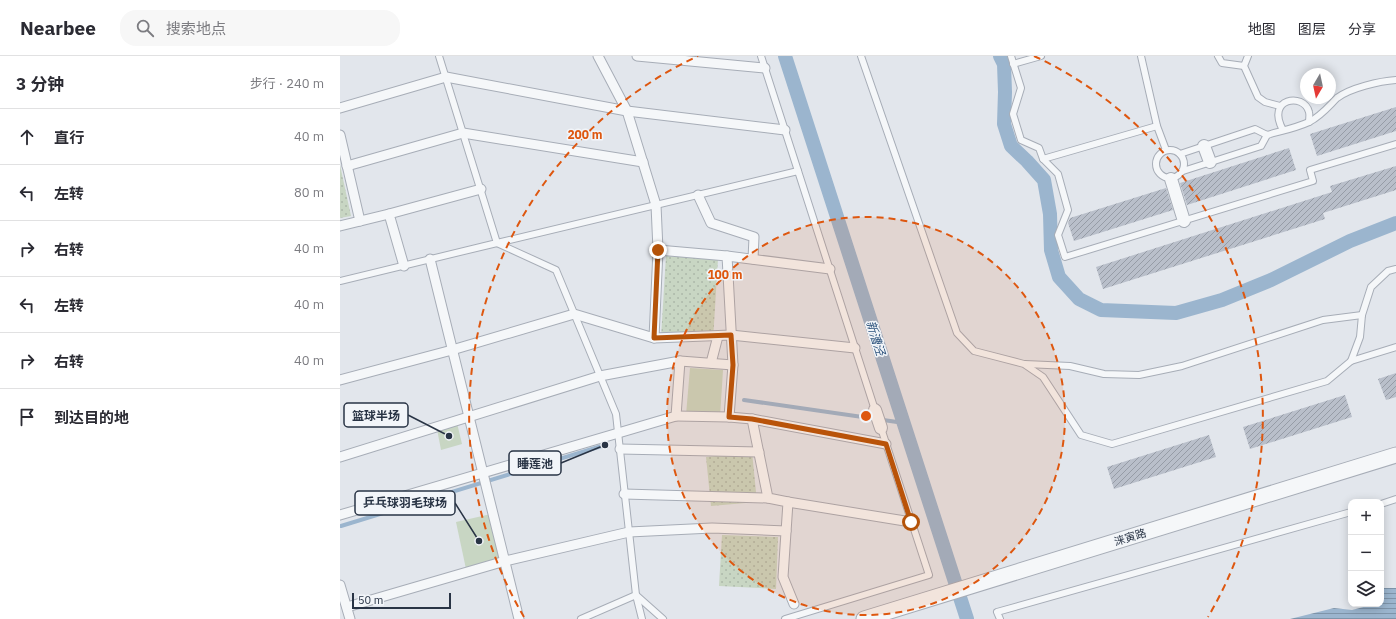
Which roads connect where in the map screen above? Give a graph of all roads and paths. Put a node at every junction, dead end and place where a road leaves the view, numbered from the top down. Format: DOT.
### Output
graph roads {
  1 [pos="439,56"];
  2 [pos="598,56"];
  3 [pos="637,56"];
  4 [pos="761,56"];
  5 [pos="861,56"];
  6 [pos="1011,56"];
  7 [pos="1042,56"];
  8 [pos="1140,56"];
  9 [pos="1218,56"];
  10 [pos="1248,56"];
  11 [pos="1013,64"];
  12 [pos="1244,66"];
  13 [pos="765,68"];
  14 [pos="446,77"];
  15 [pos="1396,80"];
  16 [pos="1280,106"];
  17 [pos="340,108"];
  18 [pos="627,111"];
  19 [pos="1309,122"];
  20 [pos="1157,126"];
  21 [pos="785,130"];
  22 [pos="1283,130"];
  23 [pos="463,133"];
  24 [pos="340,135"];
  25 [pos="1268,135"];
  26 [pos="1396,144"];
  27 [pos="1204,146"];
  28 [pos="1166,150"];
  29 [pos="1180,154"];
  30 [pos="1043,159"];
  31 [pos="643,162"];
  32 [pos="1210,162"];
  33 [pos="347,166"];
  34 [pos="798,171"];
  35 [pos="1183,171"];
  36 [pos="1171,179"];
  37 [pos="481,190"];
  38 [pos="698,195"];
  39 [pos="656,205"];
  40 [pos="389,214"];
  41 [pos="360,221"];
  42 [pos="1184,221"];
  43 [pos="340,226"];
  44 [pos="497,243"];
  45 [pos="658,250"];
  46 [pos="727,256"];
  47 [pos="430,259"];
  48 [pos="753,259"];
  49 [pos="404,266"];
  50 [pos="830,269"];
  51 [pos="1396,269"];
  52 [pos="340,281"];
  53 [pos="574,314"];
  54 [pos="1362,315"];
  55 [pos="731,335"];
  56 [pos="718,336"];
  57 [pos="654,338"];
  58 [pos="1396,346"];
  59 [pos="855,348"];
  60 [pos="452,350"];
  61 [pos="680,360"];
  62 [pos="1351,361"];
  63 [pos="710,363"];
  64 [pos="1024,364"];
  65 [pos="733,365"];
  66 [pos="600,376"];
  67 [pos="340,380"];
  68 [pos="469,416"];
  69 [pos="676,416"];
  70 [pos="729,417"];
  71 [pos="752,419"];
  72 [pos="618,432"];
  73 [pos="886,444"];
  74 [pos="620,450"];
  75 [pos="759,452"];
  76 [pos="1396,455"];
  77 [pos="340,456"];
  78 [pos="485,480"];
  79 [pos="624,494"];
  80 [pos="768,498"];
  81 [pos="1396,500"];
  82 [pos="788,502"];
  83 [pos="1384,503"];
  84 [pos="1348,513"];
  85 [pos="340,515"];
  86 [pos="911,522"];
  87 [pos="786,531"];
  88 [pos="628,532"];
  89 [pos="505,561"];
  90 [pos="340,585"];
  91 [pos="636,595"];
  92 [pos="794,604"];
  93 [pos="347,607"];
  94 [pos="350,619"];
  95 [pos="519,619"];
  96 [pos="581,619"];
  97 [pos="642,619"];
  98 [pos="663,619"];
  99 [pos="785,619"];
  100 [pos="864,619"];
  101 [pos="1000,619"];
  1 -- 14 [label="lane"];
  2 -- 18 [label="street"];
  3 -- 13 [label="street"];
  4 -- 13 [label="lane"];
  5 -- 64 [label="lane"];
  6 -- 11 [label="lane"];
  7 -- 11 [label="lane"];
  8 -- 20 [label="lane"];
  9 -- 12 [label="lane"];
  10 -- 12 [label="lane"];
  11 -- 30 [label="lane"];
  12 -- 16 [label="lane"];
  13 -- 21 [label="lane"];
  14 -- 17 [label="street"];
  14 -- 18 [label="street"];
  14 -- 23 [label="lane"];
  15 -- 19 [label="lane"];
  16 -- 19 [label="lane"];
  16 -- 22 [label="lane"];
  18 -- 21 [label="street"];
  18 -- 31 [label="street"];
  19 -- 22 [label="lane"];
  20 -- 28 [label="lane"];
  20 -- 30 [label="lane"];
  21 -- 34 [label="lane"];
  22 -- 25 [label="lane"];
  23 -- 31 [label="street"];
  23 -- 33 [label="street"];
  23 -- 37 [label="lane"];
  24 -- 33 [label="street"];
  25 -- 27 [label="lane"];
  25 -- 32 [label="lane"];
  26 -- 42 [label="lane"];
  27 -- 29 [label="lane"];
  27 -- 32 [label="street"];
  28 -- 29 [label="lane"];
  28 -- 36 [label="lane"];
  29 -- 35 [label="lane"];
  30 -- 42 [label="lane"];
  31 -- 39 [label="street"];
  32 -- 35 [label="lane"];
  33 -- 41 [label="street"];
  34 -- 38 [label="lane"];
  34 -- 50 [label="lane"];
  35 -- 36 [label="lane"];
  36 -- 42 [label="street"];
  37 -- 40 [label="street"];
  37 -- 44 [label="lane"];
  38 -- 39 [label="lane"];
  38 -- 48 [label="street"];
  39 -- 44 [label="lane"];
  39 -- 45 [label="street"];
  40 -- 41 [label="street"];
  40 -- 49 [label="street"];
  41 -- 43 [label="street"];
  44 -- 47 [label="lane"];
  44 -- 53 [label="lane"];
  45 -- 46 [label="street"];
  45 -- 57 [label="street"];
  46 -- 48 [label="street"];
  46 -- 55 [label="street"];
  47 -- 49 [label="lane"];
  47 -- 60 [label="street"];
  48 -- 50 [label="street"];
  49 -- 52 [label="lane"];
  50 -- 59 [label="lane"];
  51 -- 54 [label="lane"];
  53 -- 57 [label="street"];
  53 -- 60 [label="street"];
  53 -- 66 [label="lane"];
  54 -- 62 [label="lane"];
  54 -- 64 [label="lane"];
  55 -- 56 [label="street"];
  55 -- 59 [label="street"];
  55 -- 65 [label="street"];
  56 -- 57 [label="street"];
  56 -- 63 [label="street"];
  58 -- 62 [label="lane"];
  59 -- 73 [label="lane"];
  60 -- 67 [label="street"];
  60 -- 68 [label="street"];
  61 -- 63 [label="street"];
  61 -- 66 [label="street"];
  61 -- 69 [label="street"];
  62 -- 64 [label="lane"];
  63 -- 65 [label="street"];
  65 -- 70 [label="street"];
  66 -- 68 [label="street"];
  66 -- 72 [label="lane"];
  68 -- 77 [label="street"];
  68 -- 78 [label="street"];
  69 -- 70 [label="street"];
  69 -- 72 [label="street"];
  70 -- 71 [label="street"];
  71 -- 73 [label="street"];
  71 -- 75 [label="street"];
  72 -- 74 [label="lane"];
  72 -- 78 [label="street"];
  73 -- 86 [label="lane"];
  74 -- 75 [label="street"];
  74 -- 79 [label="lane"];
  75 -- 80 [label="street"];
  76 -- 100 [label="street, 涞寅路"];
  78 -- 85 [label="street"];
  78 -- 89 [label="street"];
  79 -- 80 [label="street"];
  79 -- 88 [label="lane"];
  80 -- 82 [label="street"];
  81 -- 83 [label="lane"];
  82 -- 86 [label="street"];
  82 -- 87 [label="street"];
  84 -- 101 [label="lane"];
  86 -- 99 [label="lane"];
  87 -- 88 [label="street"];
  87 -- 92 [label="street"];
  88 -- 89 [label="street"];
  88 -- 91 [label="lane"];
  89 -- 93 [label="street"];
  89 -- 95 [label="street"];
  90 -- 93 [label="street"];
  91 -- 96 [label="lane"];
  91 -- 97 [label="lane"];
  91 -- 98 [label="lane"];
  93 -- 94 [label="street"];
}
